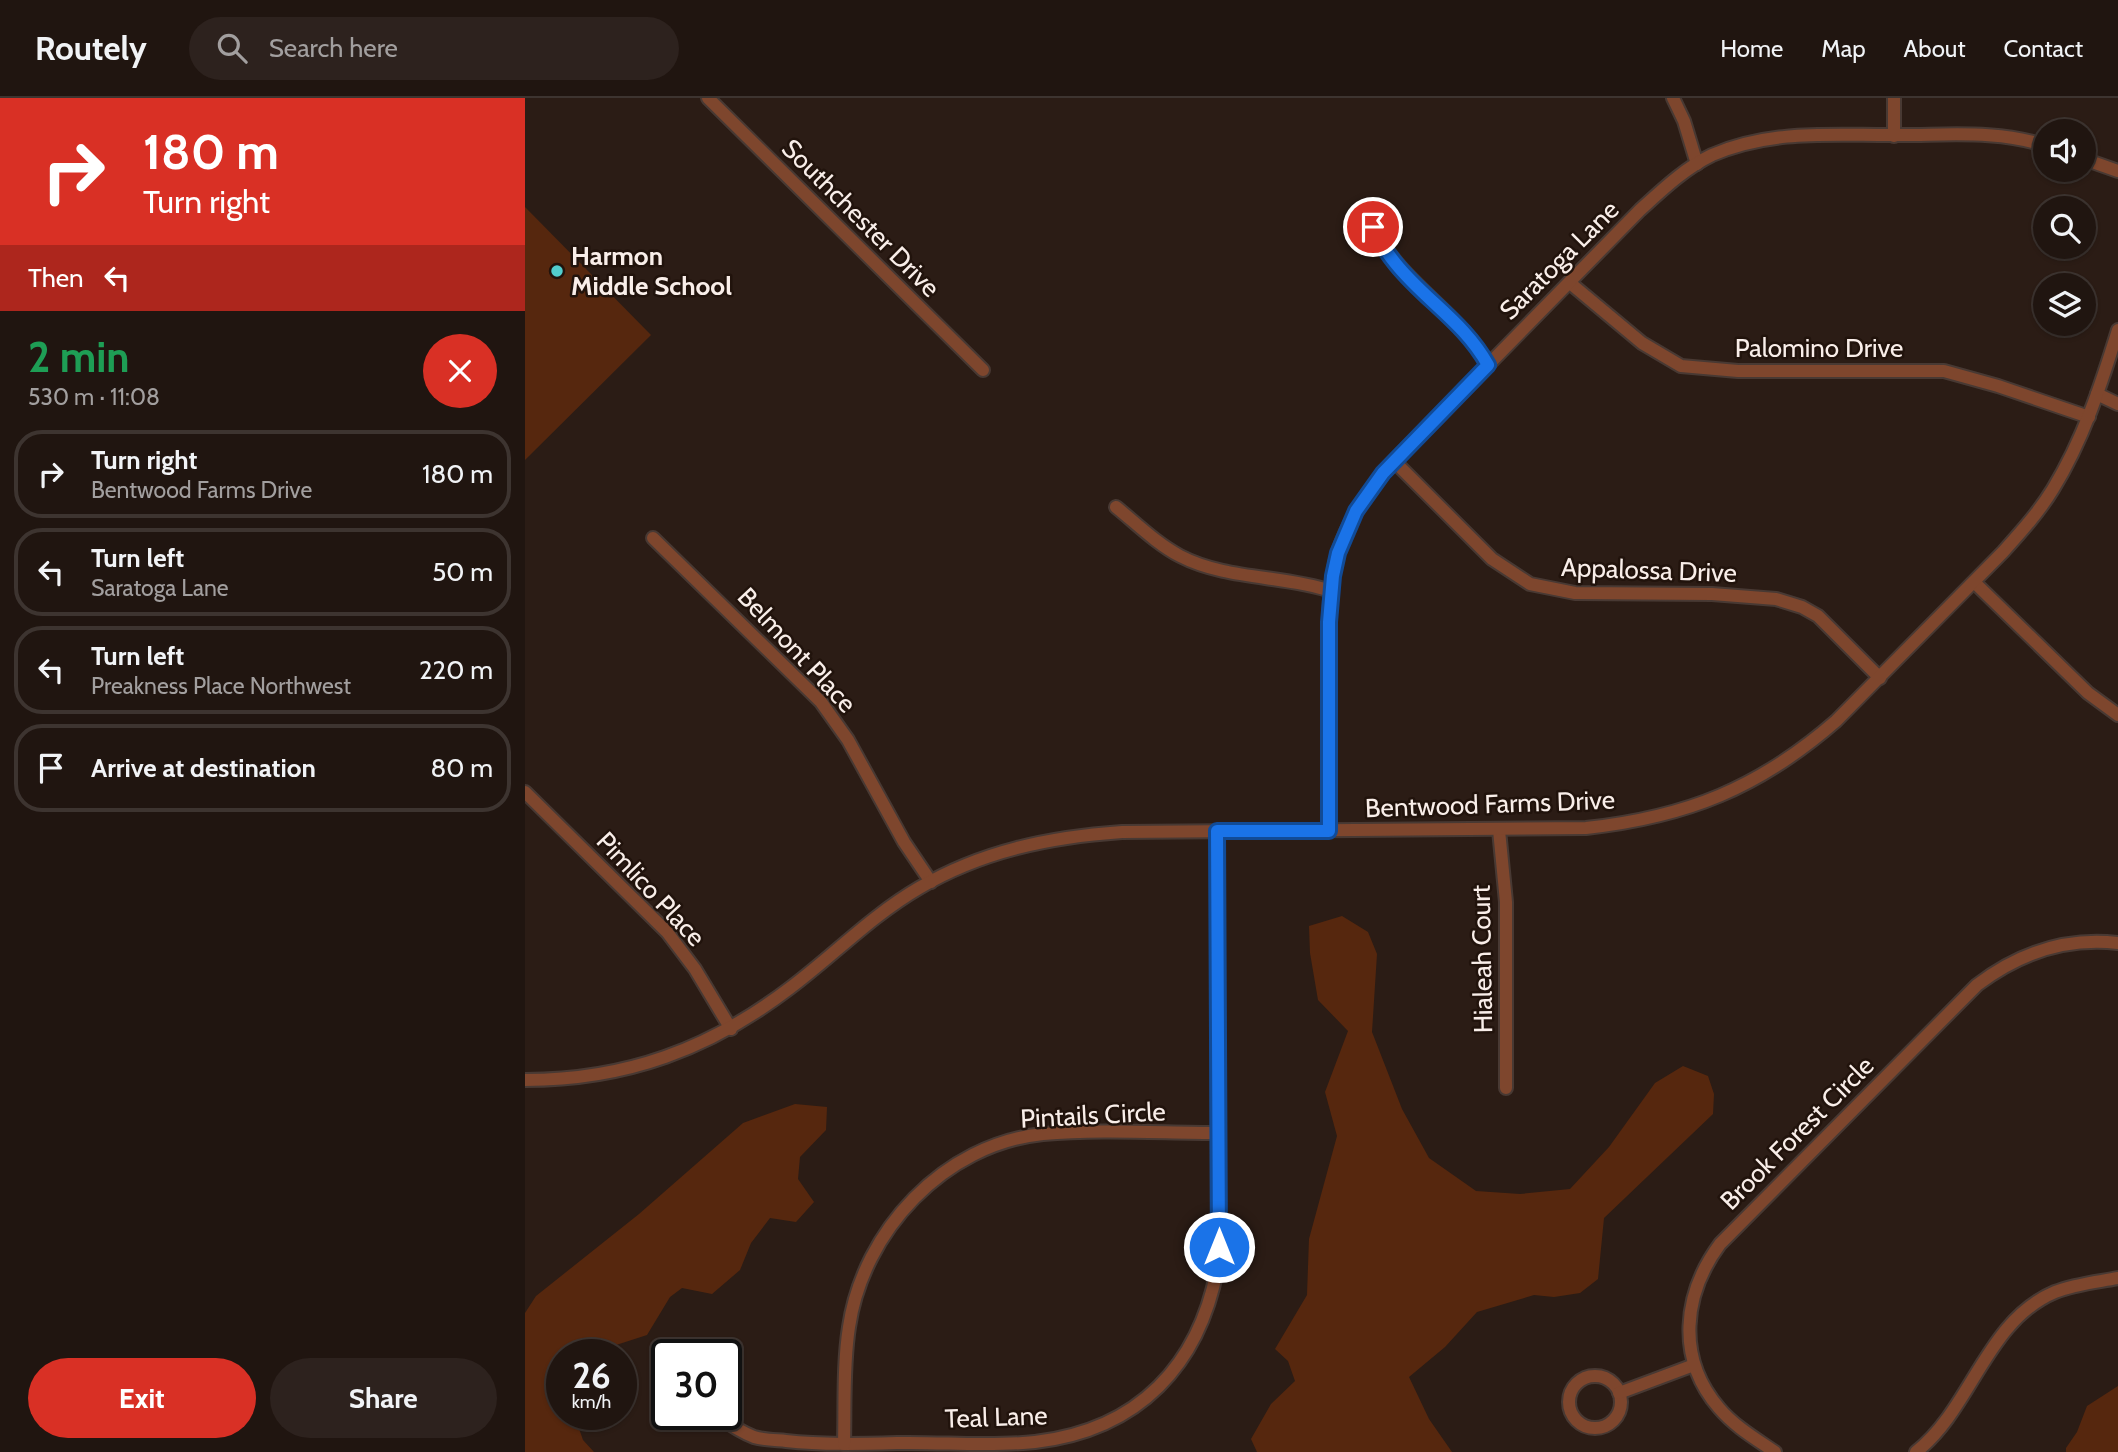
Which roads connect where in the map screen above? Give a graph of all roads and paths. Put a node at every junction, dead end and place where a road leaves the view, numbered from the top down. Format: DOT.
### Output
graph roads {
  1 [pos="708,98"];
  2 [pos="1673,98"];
  3 [pos="1894,98"];
  4 [pos="1894,135"];
  5 [pos="2033,143"];
  6 [pos="2096,163"];
  7 [pos="1697,164"];
  8 [pos="2118,171"];
  9 [pos="1373,227"];
  10 [pos="1570,283"];
  11 [pos="2118,330"];
  12 [pos="1488,365"];
  13 [pos="983,370"];
  14 [pos="2097,394"];
  15 [pos="2118,404"];
  16 [pos="2089,416"];
  17 [pos="1394,461"];
  18 [pos="1116,508"];
  19 [pos="653,538"];
  20 [pos="1974,582"];
  21 [pos="1331,591"];
  22 [pos="1880,678"];
  23 [pos="2118,715"];
  24 [pos="525,792"];
  25 [pos="1499,830"];
  26 [pos="1217,831"];
  27 [pos="1329,831"];
  28 [pos="930,882"];
  29 [pos="2118,943"];
  30 [pos="731,1029"];
  31 [pos="525,1080"];
  32 [pos="1506,1087"];
  33 [pos="1219,1133"];
  34 [pos="2118,1278"];
  35 [pos="1695,1365"];
  36 [pos="1619,1393"];
  37 [pos="741,1430"];
  38 [pos="844,1444"];
  39 [pos="1775,1452"];
  40 [pos="1916,1452"];
  1 -- 13 [label="street, Southchester Drive"];
  2 -- 7 [label="street"];
  3 -- 4 [label="street"];
  4 -- 5 [label="street, Saratoga Lane"];
  4 -- 7 [label="street, Saratoga Lane"];
  6 -- 8 [label="street"];
  7 -- 10 [label="street, Saratoga Lane"];
  9 -- 12 [label="street"];
  10 -- 12 [label="street, Saratoga Lane"];
  10 -- 16 [label="street, Palomino Drive"];
  11 -- 14 [label="street, Bentwood Farms Drive"];
  12 -- 17 [label="street, Saratoga Lane"];
  14 -- 15 [label="street"];
  14 -- 16 [label="street, Bentwood Farms Drive"];
  16 -- 20 [label="street, Bentwood Farms Drive"];
  17 -- 21 [label="street, Saratoga Lane"];
  17 -- 22 [label="street, Appalossa Drive"];
  18 -- 21 [label="street"];
  19 -- 28 [label="street, Belmont Place"];
  20 -- 22 [label="street, Bentwood Farms Drive"];
  20 -- 23 [label="street"];
  21 -- 27 [label="street, Saratoga Lane"];
  22 -- 25 [label="street, Bentwood Farms Drive"];
  24 -- 30 [label="street, Pimlico Place"];
  25 -- 27 [label="street, Bentwood Farms Drive"];
  25 -- 32 [label="street, Hialeah Court"];
  26 -- 27 [label="street, Bentwood Farms Drive"];
  26 -- 28 [label="street, Bentwood Farms Drive"];
  26 -- 33 [label="street, Teal Lane"];
  28 -- 30 [label="street, Bentwood Farms Drive"];
  29 -- 35 [label="street, Brook Forest Circle"];
  30 -- 31 [label="street, Bentwood Farms Drive"];
  33 -- 38 [label="street, Pintails Circle"];
  33 -- 38 [label="street, Teal Lane"];
  34 -- 40 [label="street"];
  35 -- 36 [label="street"];
  35 -- 39 [label="street, Brook Forest Circle"];
  36 -- 36 [label="street"];
  37 -- 38 [label="street, Teal Lane"];
}
